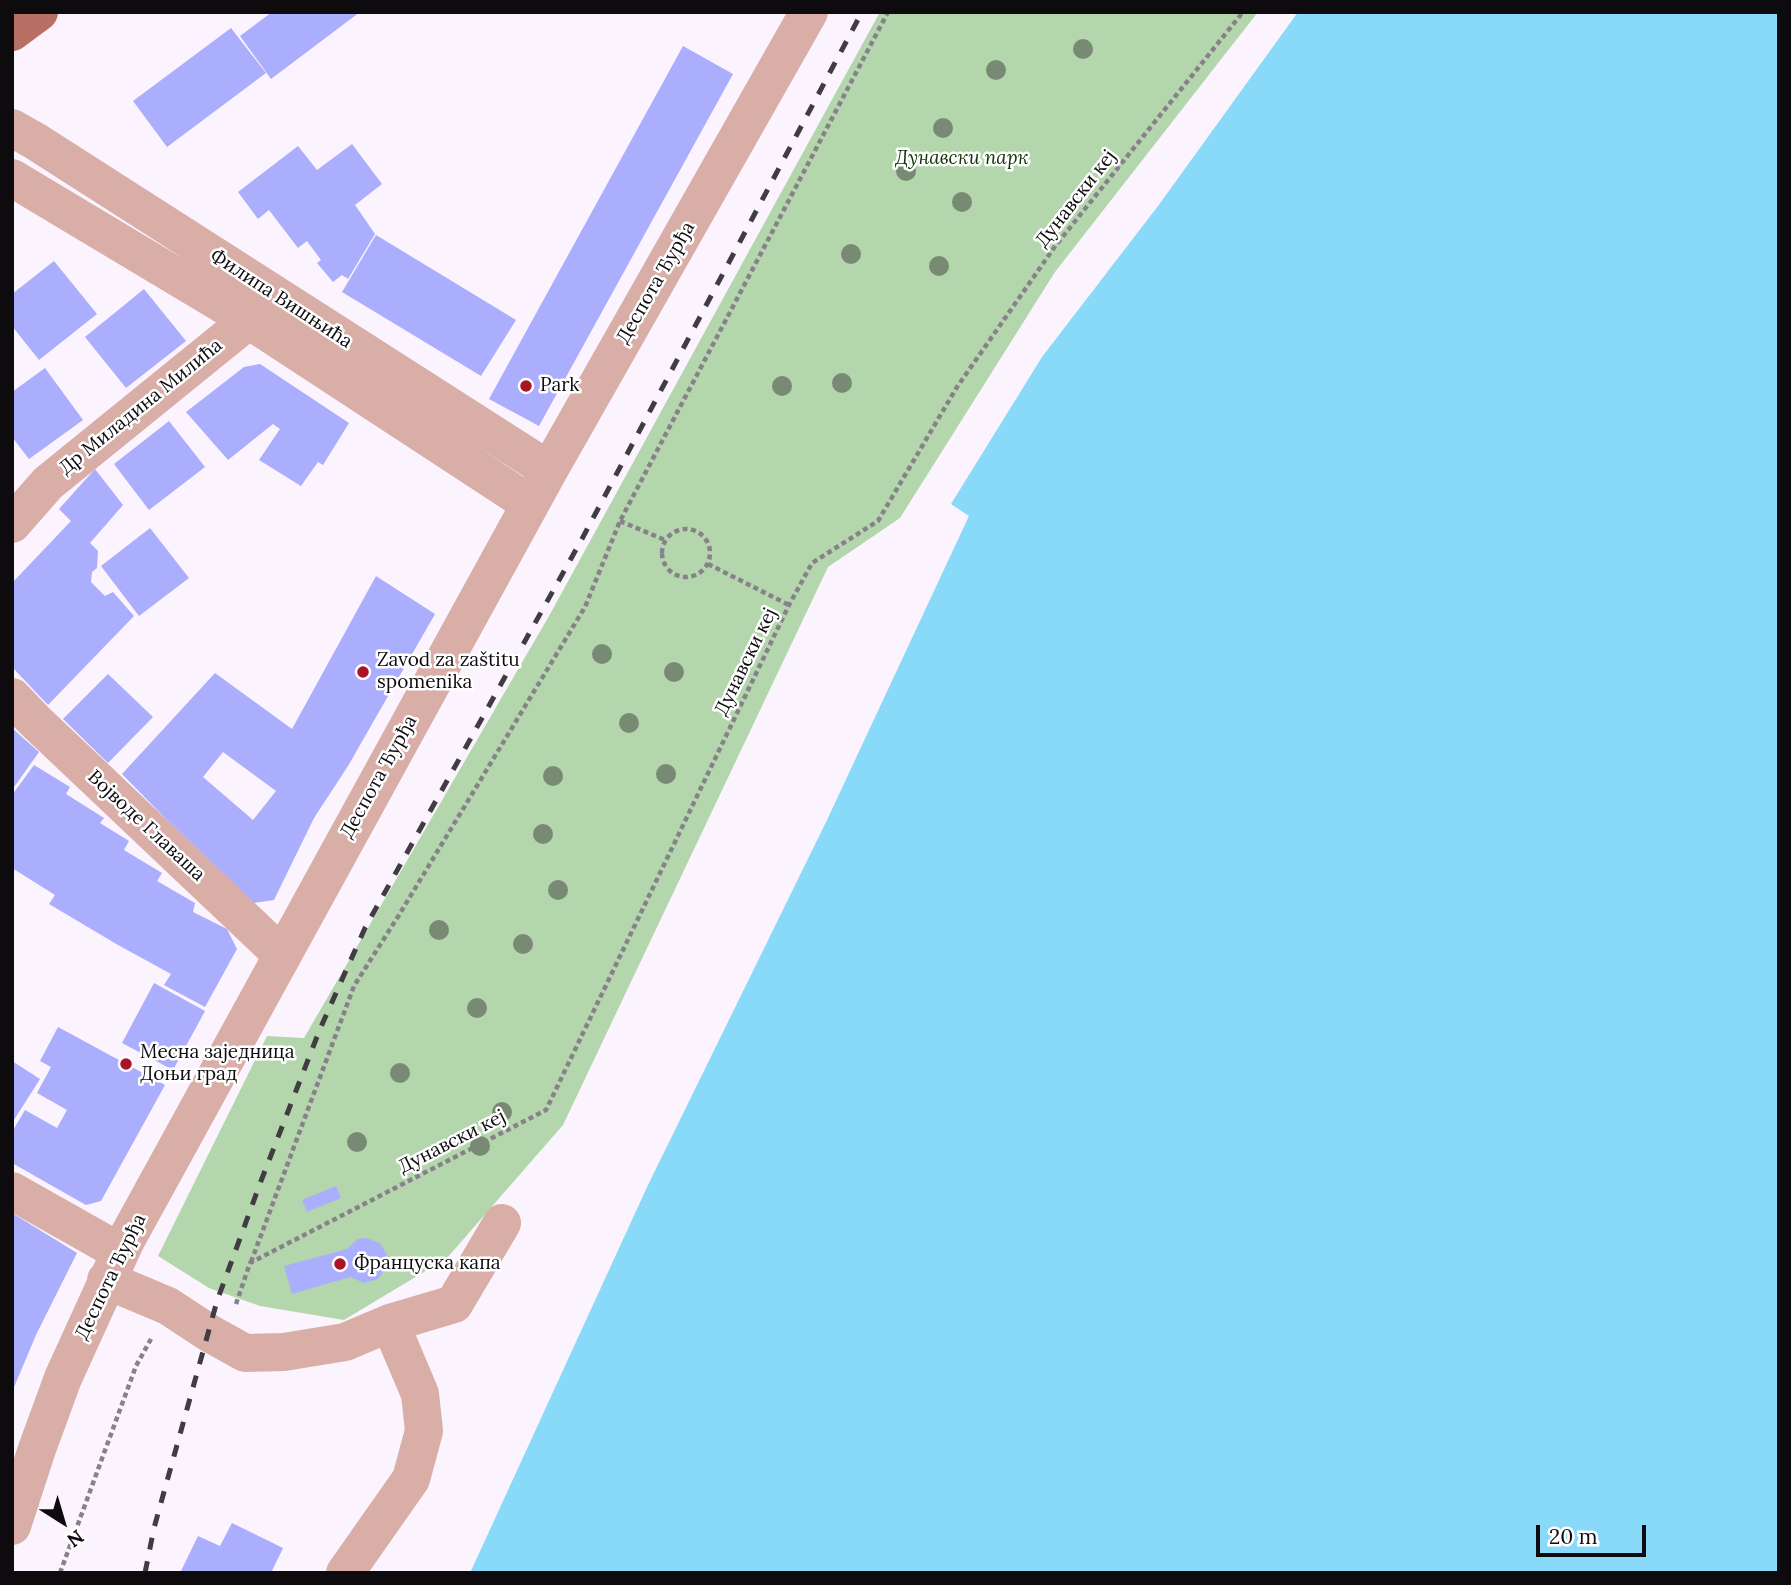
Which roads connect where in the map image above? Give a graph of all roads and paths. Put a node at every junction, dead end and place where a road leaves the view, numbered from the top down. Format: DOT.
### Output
graph roads {
  1 [pos="39,12"];
  2 [pos="809,12"];
  3 [pos="888,12"];
  4 [pos="1243,12"];
  5 [pos="12,32"];
  6 [pos="12,128"];
  7 [pos="12,178"];
  8 [pos="261,307"];
  9 [pos="549,470"];
  10 [pos="530,504"];
  11 [pos="620,522"];
  12 [pos="12,524"];
  13 [pos="665,540"];
  14 [pos="708,564"];
  15 [pos="789,605"];
  16 [pos="12,696"];
  17 [pos="281,954"];
  18 [pos="12,1191"];
  19 [pos="502,1223"];
  20 [pos="250,1263"];
  21 [pos="113,1266"];
  22 [pos="227,1303"];
  23 [pos="168,1306"];
  24 [pos="390,1323"];
  25 [pos="24,1448"];
  26 [pos="12,1526"];
  27 [pos="60,1573"];
  28 [pos="345,1573"];
  1 -- 5 [label="main road"];
  2 -- 9 [label="street, Деспота Ђурђа"];
  3 -- 11 [label="path"];
  4 -- 15 [label="path, Дунавски кеј"];
  6 -- 8 [label="street, Филипа Вишњића"];
  7 -- 8 [label="street, Филипа Вишњића"];
  8 -- 9 [label="street, Филипа Вишњића"];
  8 -- 10 [label="street, Филипа Вишњића"];
  8 -- 12 [label="street, Др Миладина Милића"];
  9 -- 10 [label="street, Деспота Ђурђа"];
  10 -- 17 [label="street, Деспота Ђурђа"];
  11 -- 13 [label="path"];
  11 -- 20 [label="path"];
  13 -- 14 [label="path"];
  13 -- 14 [label="path"];
  14 -- 15 [label="path, Дунавски кеј"];
  15 -- 20 [label="path, Дунавски кеј"];
  16 -- 17 [label="street, Војводе Главаша"];
  17 -- 21 [label="street, Деспота Ђурђа"];
  18 -- 21 [label="street"];
  19 -- 24 [label="street"];
  20 -- 22 [label="path"];
  21 -- 23 [label="street"];
  21 -- 25 [label="street, Деспота Ђурђа"];
  23 -- 24 [label="street"];
  23 -- 27 [label="path"];
  24 -- 28 [label="street"];
  25 -- 26 [label="street, Деспота Ђурђа"];
}
